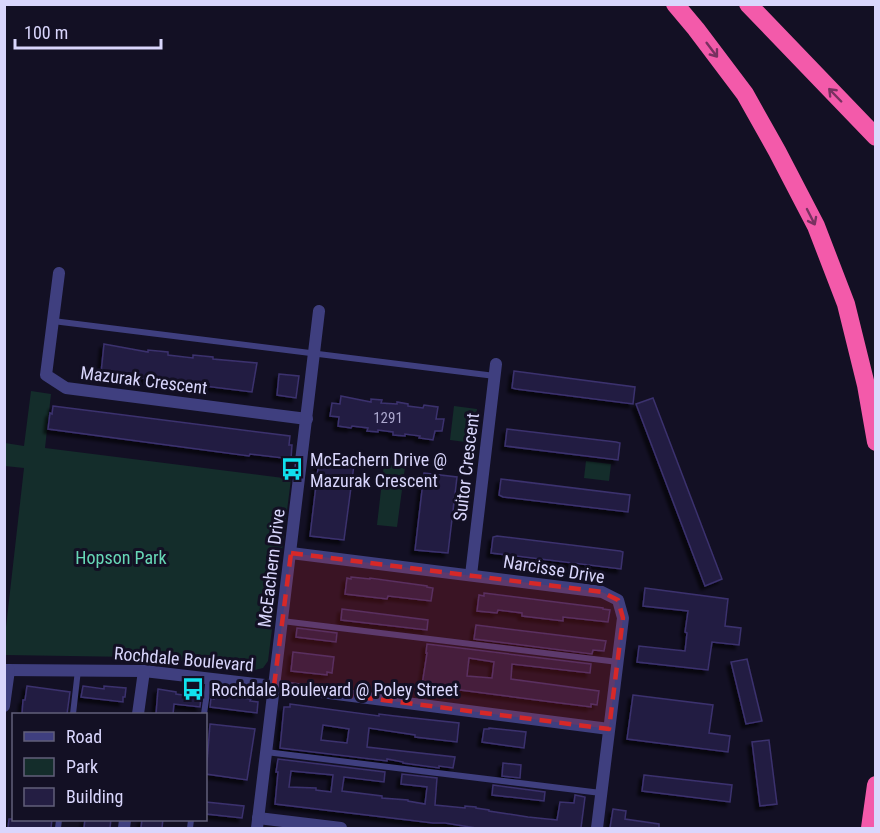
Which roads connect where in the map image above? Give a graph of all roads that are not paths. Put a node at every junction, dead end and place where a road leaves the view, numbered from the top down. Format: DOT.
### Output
graph roads {
  1 [pos="675,4"];
  2 [pos="748,4"];
  3 [pos="876,137"];
  4 [pos="59,273"];
  5 [pos="320,311"];
  6 [pos="53,321"];
  7 [pos="315,354"];
  8 [pos="495,370"];
  9 [pos="307,419"];
  10 [pos="876,442"];
  11 [pos="291,553"];
  12 [pos="471,575"];
  13 [pos="282,621"];
  14 [pos="618,662"];
  15 [pos="7,670"];
  16 [pos="78,670"];
  17 [pos="144,671"];
  18 [pos="208,678"];
  19 [pos="274,686"];
  20 [pos="4,705"];
  21 [pos="73,713"];
  22 [pos="138,713"];
  23 [pos="204,713"];
  24 [pos="609,729"];
  25 [pos="266,752"];
  26 [pos="876,785"];
  27 [pos="602,794"];
  28 [pos="258,823"];
  29 [pos="341,828"];
  30 [pos="597,828"];
  31 [pos="870,828"];
  1 -- 10 [label="highway, one-way"];
  3 -- 2 [label="highway, one-way"];
  4 -- 6 [label="street, Mazurak Crescent"];
  5 -- 7 [label="street, McEachern Drive"];
  6 -- 7 [label="lane"];
  6 -- 9 [label="street, Mazurak Crescent"];
  7 -- 8 [label="lane"];
  7 -- 9 [label="street, McEachern Drive"];
  8 -- 12 [label="street, Suitor Crescent"];
  9 -- 11 [label="street, McEachern Drive"];
  11 -- 12 [label="street, Narcisse Drive"];
  11 -- 13 [label="street, McEachern Drive"];
  12 -- 14 [label="street, Narcisse Drive"];
  13 -- 14 [label="lane"];
  13 -- 19 [label="street, McEachern Drive"];
  14 -- 24 [label="street, Narcisse Drive"];
  15 -- 16 [label="street, Rochdale Boulevard"];
  15 -- 20 [label="street"];
  16 -- 17 [label="street, Rochdale Boulevard"];
  16 -- 21 [label="lane"];
  17 -- 18 [label="street, Rochdale Boulevard"];
  17 -- 22 [label="street"];
  18 -- 19 [label="street, Rochdale Boulevard"];
  18 -- 23 [label="lane"];
  19 -- 24 [label="street, Rochdale Boulevard"];
  19 -- 25 [label="street, McEachern Drive"];
  24 -- 27 [label="street, Narcisse Drive"];
  25 -- 27 [label="lane"];
  25 -- 28 [label="street, McEachern Drive"];
  26 -- 31 [label="highway"];
  27 -- 30 [label="street, Narcisse Drive"];
  28 -- 29 [label="street"];
}
